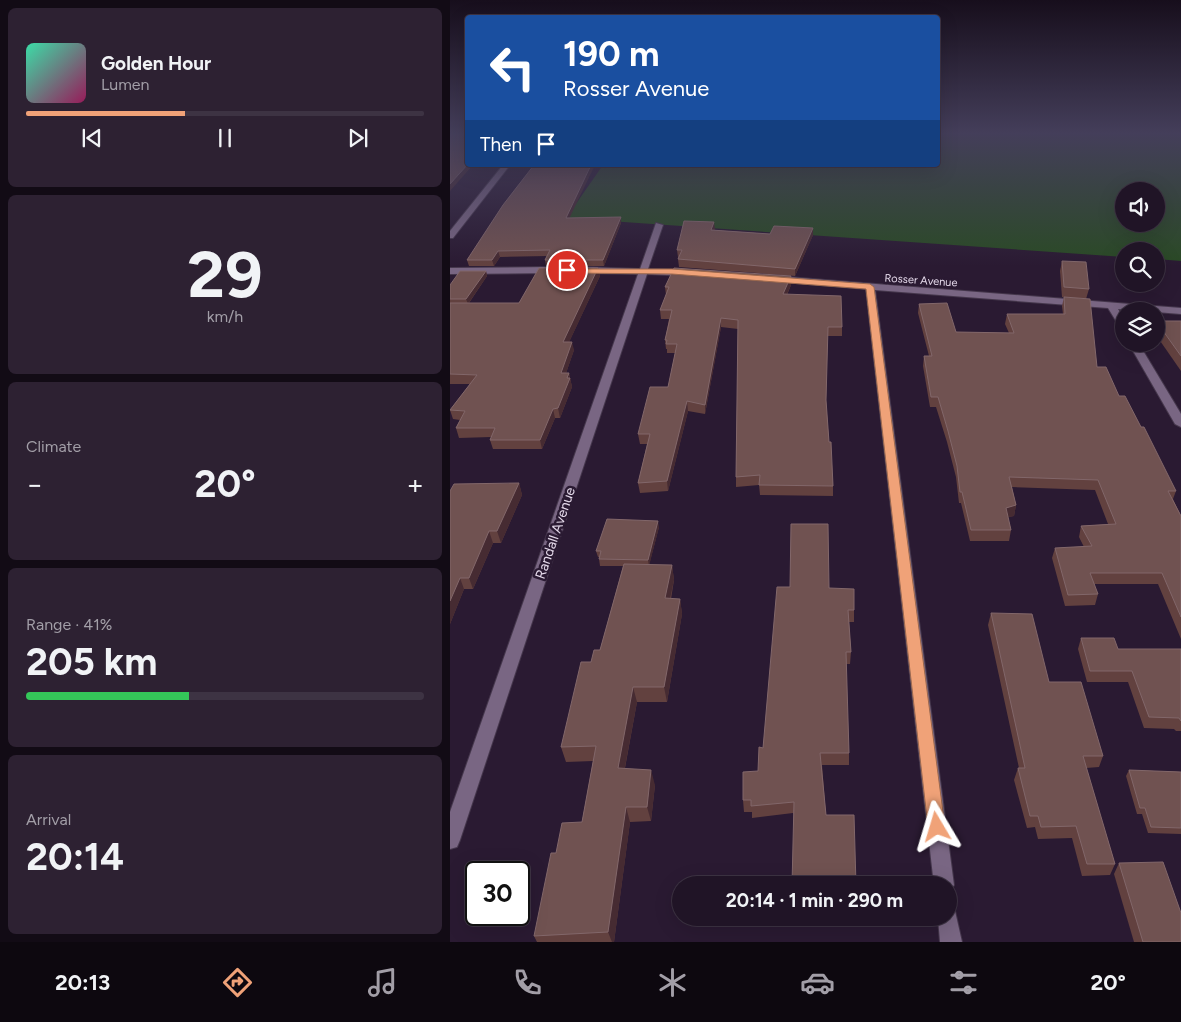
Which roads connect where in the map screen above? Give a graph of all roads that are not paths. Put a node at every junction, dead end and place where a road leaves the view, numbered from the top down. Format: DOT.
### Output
graph roads {
  1 [pos="497,178"];
  2 [pos="659,225"];
  3 [pos="450,236"];
  4 [pos="645,270"];
  5 [pos="450,271"];
  6 [pos="702,274"];
  7 [pos="761,278"];
  8 [pos="870,287"];
  9 [pos="1111,306"];
  10 [pos="1181,310"];
  11 [pos="1115,312"];
  12 [pos="1139,352"];
  13 [pos="1181,424"];
  14 [pos="450,840"];
  15 [pos="943,876"];
  16 [pos="949,926"];
  17 [pos="951,942"];
  1 -- 3 [label="street"];
  2 -- 4 [label="street, Randall Avenue"];
  4 -- 5 [label="street"];
  4 -- 6 [label="street"];
  4 -- 14 [label="street, Randall Avenue"];
  7 -- 8 [label="street, Rosser Avenue"];
  8 -- 9 [label="street, Rosser Avenue"];
  8 -- 15 [label="street"];
  9 -- 10 [label="street, Rosser Avenue"];
  9 -- 11 [label="street"];
  12 -- 13 [label="street"];
  16 -- 17 [label="street"];
}
